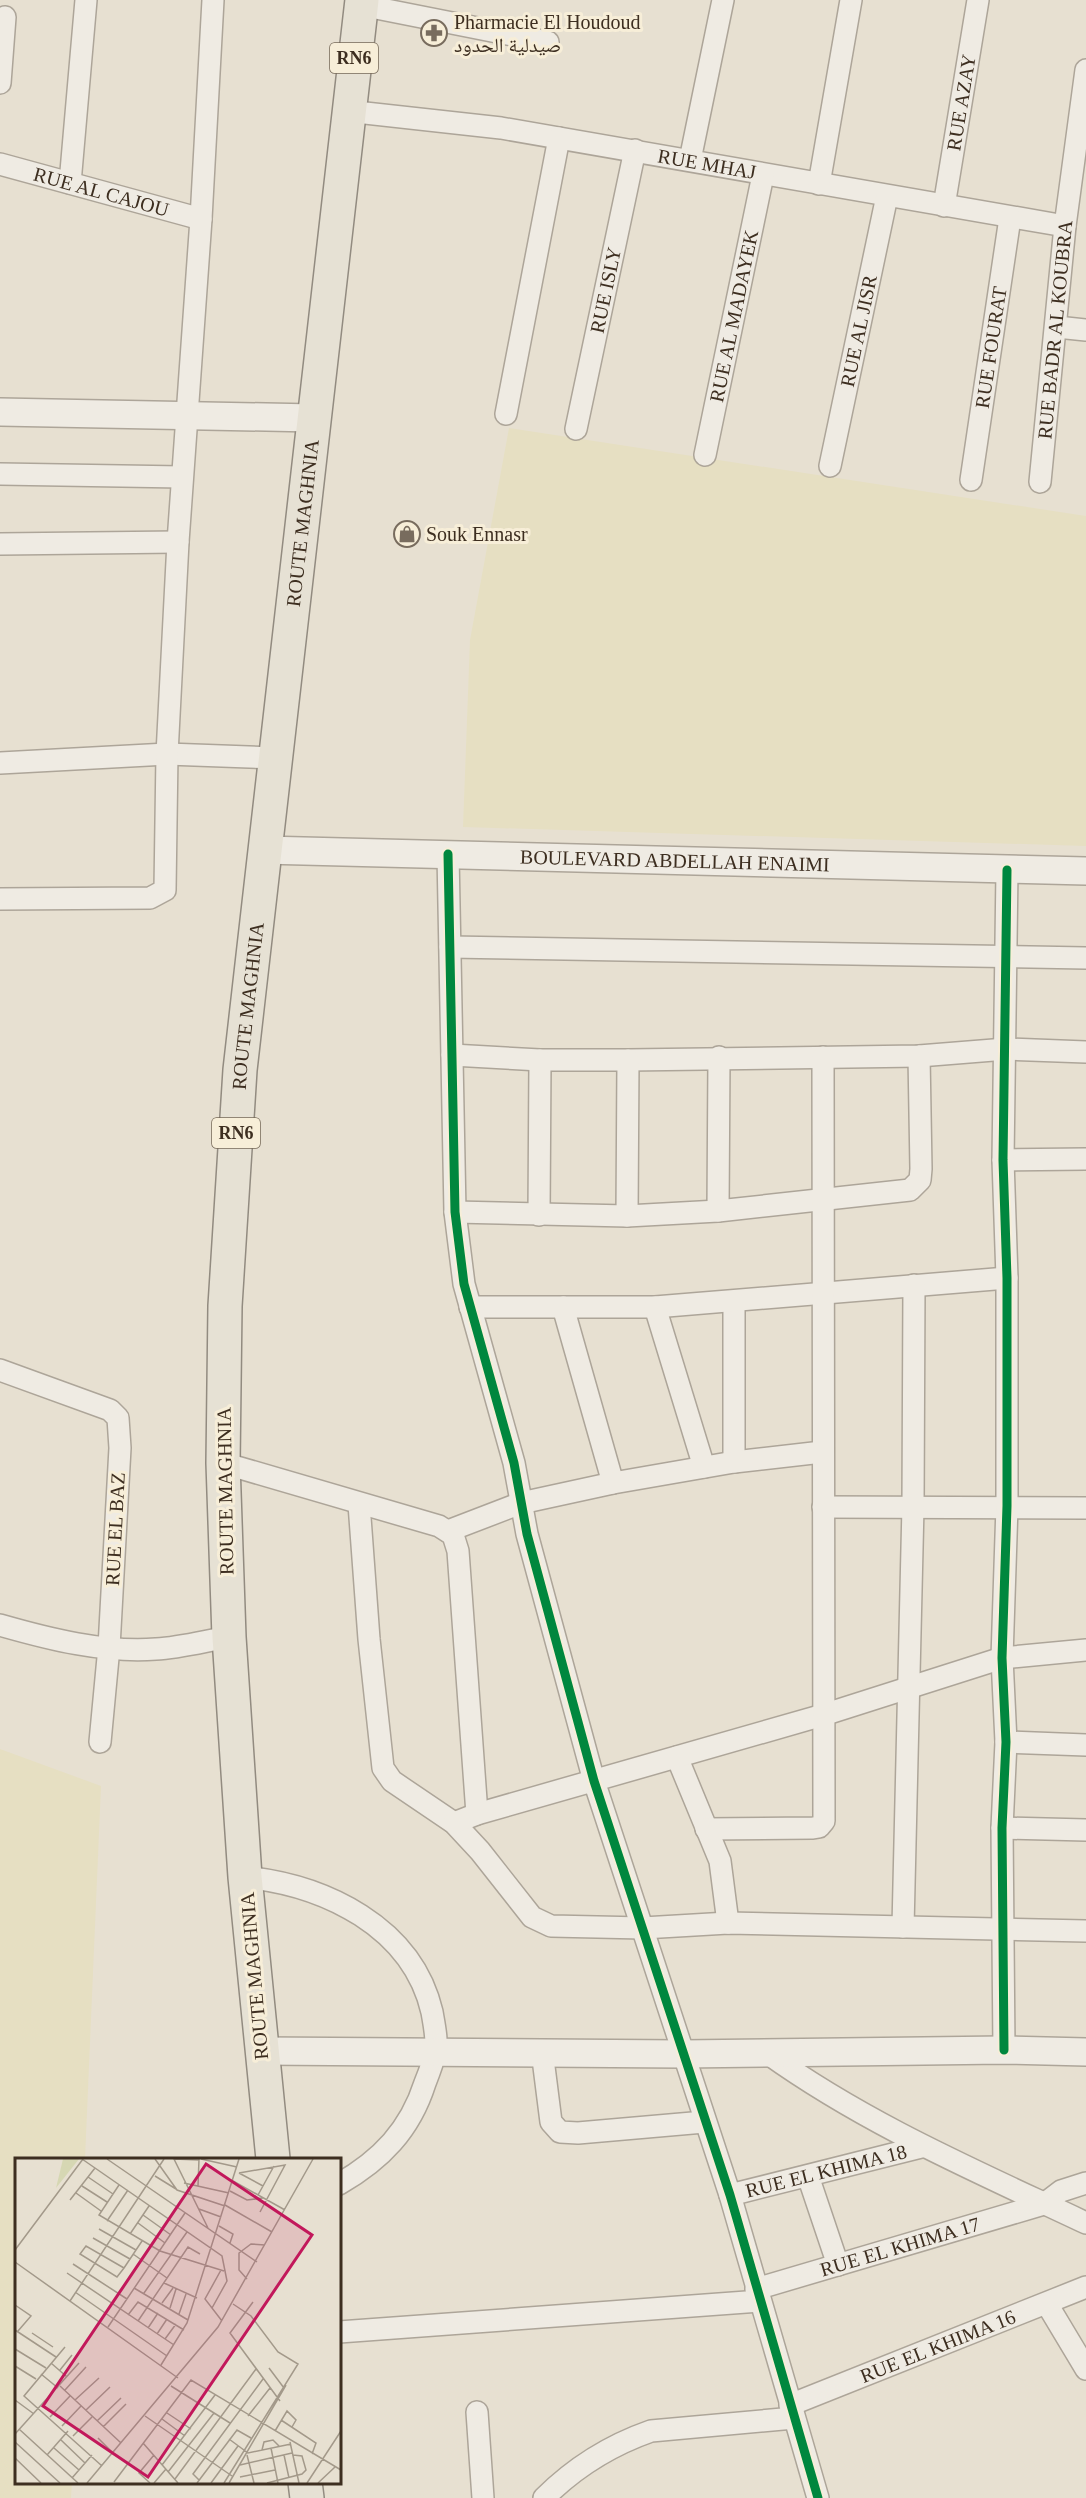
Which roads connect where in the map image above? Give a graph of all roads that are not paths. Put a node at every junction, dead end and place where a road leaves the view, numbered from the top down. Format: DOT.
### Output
graph roads {
  1 [pos="86,0"];
  2 [pos="213,0"];
  3 [pos="723,0"];
  4 [pos="851,0"];
  5 [pos="978,0"];
  6 [pos="361,2"];
  7 [pos="5,17"];
  8 [pos="548,42"];
  9 [pos="1086,70"];
  10 [pos="0,83"];
  11 [pos="347,111"];
  12 [pos="559,138"];
  13 [pos="635,150"];
  14 [pos="690,160"];
  15 [pos="0,164"];
  16 [pos="764,175"];
  17 [pos="70,183"];
  18 [pos="819,184"];
  19 [pos="887,196"];
  20 [pos="1077,202"];
  21 [pos="944,206"];
  22 [pos="1010,218"];
  23 [pos="201,219"];
  24 [pos="1065,226"];
  25 [pos="1057,327"];
  26 [pos="1086,330"];
  27 [pos="0,412"];
  28 [pos="506,414"];
  29 [pos="187,416"];
  30 [pos="314,418"];
  31 [pos="576,429"];
  32 [pos="705,455"];
  33 [pos="830,466"];
  34 [pos="0,474"];
  35 [pos="182,477"];
  36 [pos="970,480"];
  37 [pos="1040,482"];
  38 [pos="178,542"];
  39 [pos="0,544"];
  40 [pos="166,754"];
  41 [pos="275,758"];
  42 [pos="0,763"];
  43 [pos="264,850"];
  44 [pos="448,854"];
  45 [pos="1007,870"];
  46 [pos="1086,871"];
  47 [pos="0,899"];
  48 [pos="450,947"];
  49 [pos="1005,956"];
  50 [pos="1086,958"];
  51 [pos="1006,1050"];
  52 [pos="1086,1052"];
  53 [pos="452,1055"];
  54 [pos="919,1056"];
  55 [pos="823,1057"];
  56 [pos="719,1058"];
  57 [pos="540,1060"];
  58 [pos="628,1060"];
  59 [pos="1086,1159"];
  60 [pos="1003,1160"];
  61 [pos="823,1200"];
  62 [pos="718,1211"];
  63 [pos="456,1212"];
  64 [pos="539,1215"];
  65 [pos="627,1216"];
  66 [pos="1007,1278"];
  67 [pos="914,1285"];
  68 [pos="824,1294"];
  69 [pos="734,1302"];
  70 [pos="470,1307"];
  71 [pos="563,1307"];
  72 [pos="655,1307"];
  73 [pos="0,1370"];
  74 [pos="822,1452"];
  75 [pos="223,1462"];
  76 [pos="734,1462"];
  77 [pos="704,1467"];
  78 [pos="613,1483"];
  79 [pos="521,1503"];
  80 [pos="359,1504"];
  81 [pos="913,1506"];
  82 [pos="1007,1506"];
  83 [pos="822,1507"];
  84 [pos="1086,1508"];
  85 [pos="448,1531"];
  86 [pos="0,1625"];
  87 [pos="229,1636"];
  88 [pos="109,1647"];
  89 [pos="1086,1650"];
  90 [pos="1002,1658"];
  91 [pos="909,1686"];
  92 [pos="823,1715"];
  93 [pos="100,1742"];
  94 [pos="1006,1742"];
  95 [pos="1086,1745"];
  96 [pos="677,1757"];
  97 [pos="594,1781"];
  98 [pos="477,1814"];
  99 [pos="454,1823"];
  100 [pos="1002,1828"];
  101 [pos="706,1829"];
  102 [pos="1086,1830"];
  103 [pos="245,1877"];
  104 [pos="728,1923"];
  105 [pos="903,1927"];
  106 [pos="643,1928"];
  107 [pos="1003,1931"];
  108 [pos="1086,1932"];
  109 [pos="1004,2050"];
  110 [pos="261,2051"];
  111 [pos="436,2051"];
  112 [pos="542,2051"];
  113 [pos="1086,2052"];
  114 [pos="767,2053"];
  115 [pos="683,2054"];
  116 [pos="704,2122"];
  117 [pos="921,2147"];
  118 [pos="273,2158"];
  119 [pos="808,2176"];
  120 [pos="340,2183"];
  121 [pos="1086,2183"];
  122 [pos="730,2195"];
  123 [pos="1044,2204"];
  124 [pos="1086,2223"];
  125 [pos="838,2265"];
  126 [pos="1086,2287"];
  127 [pos="758,2295"];
  128 [pos="1047,2304"];
  129 [pos="340,2332"];
  130 [pos="1086,2369"];
  131 [pos="477,2412"];
  132 [pos="792,2412"];
  133 [pos="305,2483"];
  134 [pos="307,2498"];
  135 [pos="483,2498"];
  136 [pos="544,2498"];
  137 [pos="818,2498"];
  1 -- 17 [label="street"];
  2 -- 23 [label="street"];
  3 -- 14 [label="street"];
  4 -- 18 [label="street"];
  5 -- 21 [label="street, RUE AZAY"];
  6 -- 8 [label="street"];
  6 -- 11 [label="main road, ROUTE MAGHNIA / RN6"];
  7 -- 10 [label="street"];
  9 -- 20 [label="street, RUE BADR AL KOUBRA"];
  11 -- 12 [label="street, RUE MHAJ"];
  11 -- 30 [label="main road, ROUTE MAGHNIA / RN6"];
  12 -- 13 [label="street, RUE MHAJ"];
  12 -- 28 [label="street"];
  13 -- 14 [label="street, RUE MHAJ"];
  13 -- 31 [label="street, RUE ISLY"];
  14 -- 16 [label="street, RUE MHAJ"];
  15 -- 17 [label="street, RUE AL CAJOU"];
  16 -- 18 [label="street, RUE MHAJ"];
  16 -- 32 [label="street, RUE AL MADAYEK"];
  17 -- 23 [label="street, RUE AL CAJOU"];
  18 -- 19 [label="street, RUE MHAJ"];
  19 -- 21 [label="street, RUE MHAJ"];
  19 -- 33 [label="street, RUE AL JISR"];
  20 -- 24 [label="street, RUE BADR AL KOUBRA"];
  21 -- 22 [label="street, RUE MHAJ"];
  22 -- 24 [label="street, RUE MHAJ"];
  22 -- 36 [label="street, RUE FOURAT"];
  23 -- 29 [label="street"];
  24 -- 25 [label="street, RUE BADR AL KOUBRA"];
  25 -- 26 [label="street"];
  25 -- 37 [label="street, RUE BADR AL KOUBRA"];
  27 -- 29 [label="street"];
  29 -- 30 [label="street"];
  29 -- 35 [label="street"];
  30 -- 41 [label="main road, ROUTE MAGHNIA / RN6"];
  34 -- 35 [label="street"];
  35 -- 38 [label="street"];
  38 -- 39 [label="street"];
  38 -- 40 [label="street"];
  40 -- 41 [label="street"];
  40 -- 42 [label="street"];
  40 -- 47 [label="street"];
  41 -- 43 [label="main road, ROUTE MAGHNIA / RN6"];
  43 -- 44 [label="street, BOULEVARD ABDELLAH ENAIMI"];
  43 -- 75 [label="main road, ROUTE MAGHNIA / RN6"];
  44 -- 45 [label="street, BOULEVARD ABDELLAH ENAIMI"];
  44 -- 48 [label="street"];
  45 -- 46 [label="street, BOULEVARD ABDELLAH ENAIMI"];
  45 -- 49 [label="street"];
  48 -- 49 [label="street"];
  48 -- 53 [label="street"];
  49 -- 50 [label="street"];
  49 -- 51 [label="street"];
  51 -- 52 [label="street"];
  51 -- 54 [label="street"];
  51 -- 60 [label="street"];
  53 -- 57 [label="street"];
  53 -- 63 [label="street"];
  54 -- 55 [label="street"];
  54 -- 61 [label="street"];
  55 -- 56 [label="street"];
  55 -- 61 [label="street"];
  56 -- 58 [label="street"];
  56 -- 62 [label="street"];
  57 -- 58 [label="street"];
  57 -- 64 [label="street"];
  58 -- 65 [label="street"];
  59 -- 60 [label="street"];
  60 -- 66 [label="street"];
  61 -- 62 [label="street"];
  61 -- 68 [label="street"];
  62 -- 65 [label="street"];
  63 -- 64 [label="street"];
  63 -- 70 [label="street"];
  64 -- 65 [label="street"];
  66 -- 67 [label="street"];
  66 -- 82 [label="street"];
  67 -- 68 [label="street"];
  67 -- 81 [label="street"];
  68 -- 69 [label="street"];
  68 -- 74 [label="street"];
  69 -- 72 [label="street"];
  69 -- 76 [label="street"];
  70 -- 71 [label="street"];
  70 -- 79 [label="street"];
  71 -- 72 [label="street"];
  71 -- 78 [label="street"];
  72 -- 77 [label="street"];
  73 -- 88 [label="street, RUE EL BAZ"];
  74 -- 76 [label="street"];
  74 -- 83 [label="street"];
  75 -- 80 [label="street"];
  75 -- 87 [label="main road, ROUTE MAGHNIA / RN6"];
  76 -- 77 [label="street"];
  77 -- 78 [label="street"];
  78 -- 79 [label="street"];
  79 -- 85 [label="street"];
  79 -- 97 [label="street"];
  80 -- 85 [label="street"];
  80 -- 99 [label="street"];
  81 -- 82 [label="street"];
  81 -- 83 [label="street"];
  81 -- 91 [label="street"];
  82 -- 84 [label="street"];
  82 -- 90 [label="street"];
  83 -- 92 [label="street"];
  85 -- 98 [label="street"];
  86 -- 88 [label="street"];
  87 -- 88 [label="street"];
  87 -- 103 [label="main road, ROUTE MAGHNIA / RN6"];
  88 -- 93 [label="street"];
  89 -- 90 [label="street"];
  90 -- 91 [label="street"];
  90 -- 94 [label="street"];
  91 -- 92 [label="street"];
  91 -- 105 [label="street"];
  92 -- 96 [label="street"];
  92 -- 101 [label="street"];
  94 -- 95 [label="street"];
  94 -- 100 [label="street"];
  96 -- 97 [label="street"];
  96 -- 101 [label="street"];
  97 -- 98 [label="street"];
  97 -- 106 [label="street"];
  98 -- 99 [label="street"];
  99 -- 106 [label="street"];
  100 -- 102 [label="street"];
  100 -- 107 [label="street"];
  101 -- 104 [label="street"];
  103 -- 110 [label="main road, ROUTE MAGHNIA / RN6"];
  103 -- 111 [label="street"];
  104 -- 105 [label="street"];
  104 -- 106 [label="street"];
  105 -- 107 [label="street"];
  106 -- 115 [label="street"];
  107 -- 108 [label="street"];
  107 -- 109 [label="street"];
  109 -- 113 [label="street"];
  109 -- 114 [label="street"];
  110 -- 111 [label="street"];
  110 -- 118 [label="main road, ROUTE MAGHNIA / RN6"];
  111 -- 112 [label="street"];
  111 -- 120 [label="street"];
  112 -- 115 [label="street"];
  112 -- 116 [label="street"];
  114 -- 115 [label="street"];
  114 -- 117 [label="street"];
  115 -- 116 [label="street"];
  116 -- 122 [label="street"];
  117 -- 119 [label="street, RUE EL KHIMA 18"];
  117 -- 123 [label="street"];
  119 -- 122 [label="street, RUE EL KHIMA 18"];
  119 -- 125 [label="street"];
  121 -- 123 [label="street, RUE EL KHIMA 17"];
  122 -- 127 [label="street"];
  123 -- 124 [label="street"];
  123 -- 125 [label="street, RUE EL KHIMA 17"];
  125 -- 127 [label="street, RUE EL KHIMA 17"];
  126 -- 128 [label="street, RUE EL KHIMA 16"];
  127 -- 129 [label="street, RUE EL KHIMA 17"];
  127 -- 132 [label="street"];
  128 -- 130 [label="street"];
  128 -- 132 [label="street, RUE EL KHIMA 16"];
  131 -- 135 [label="street"];
  132 -- 136 [label="street, RUE EL KHIMA 16"];
  132 -- 137 [label="street"];
  133 -- 134 [label="main road"];
}
